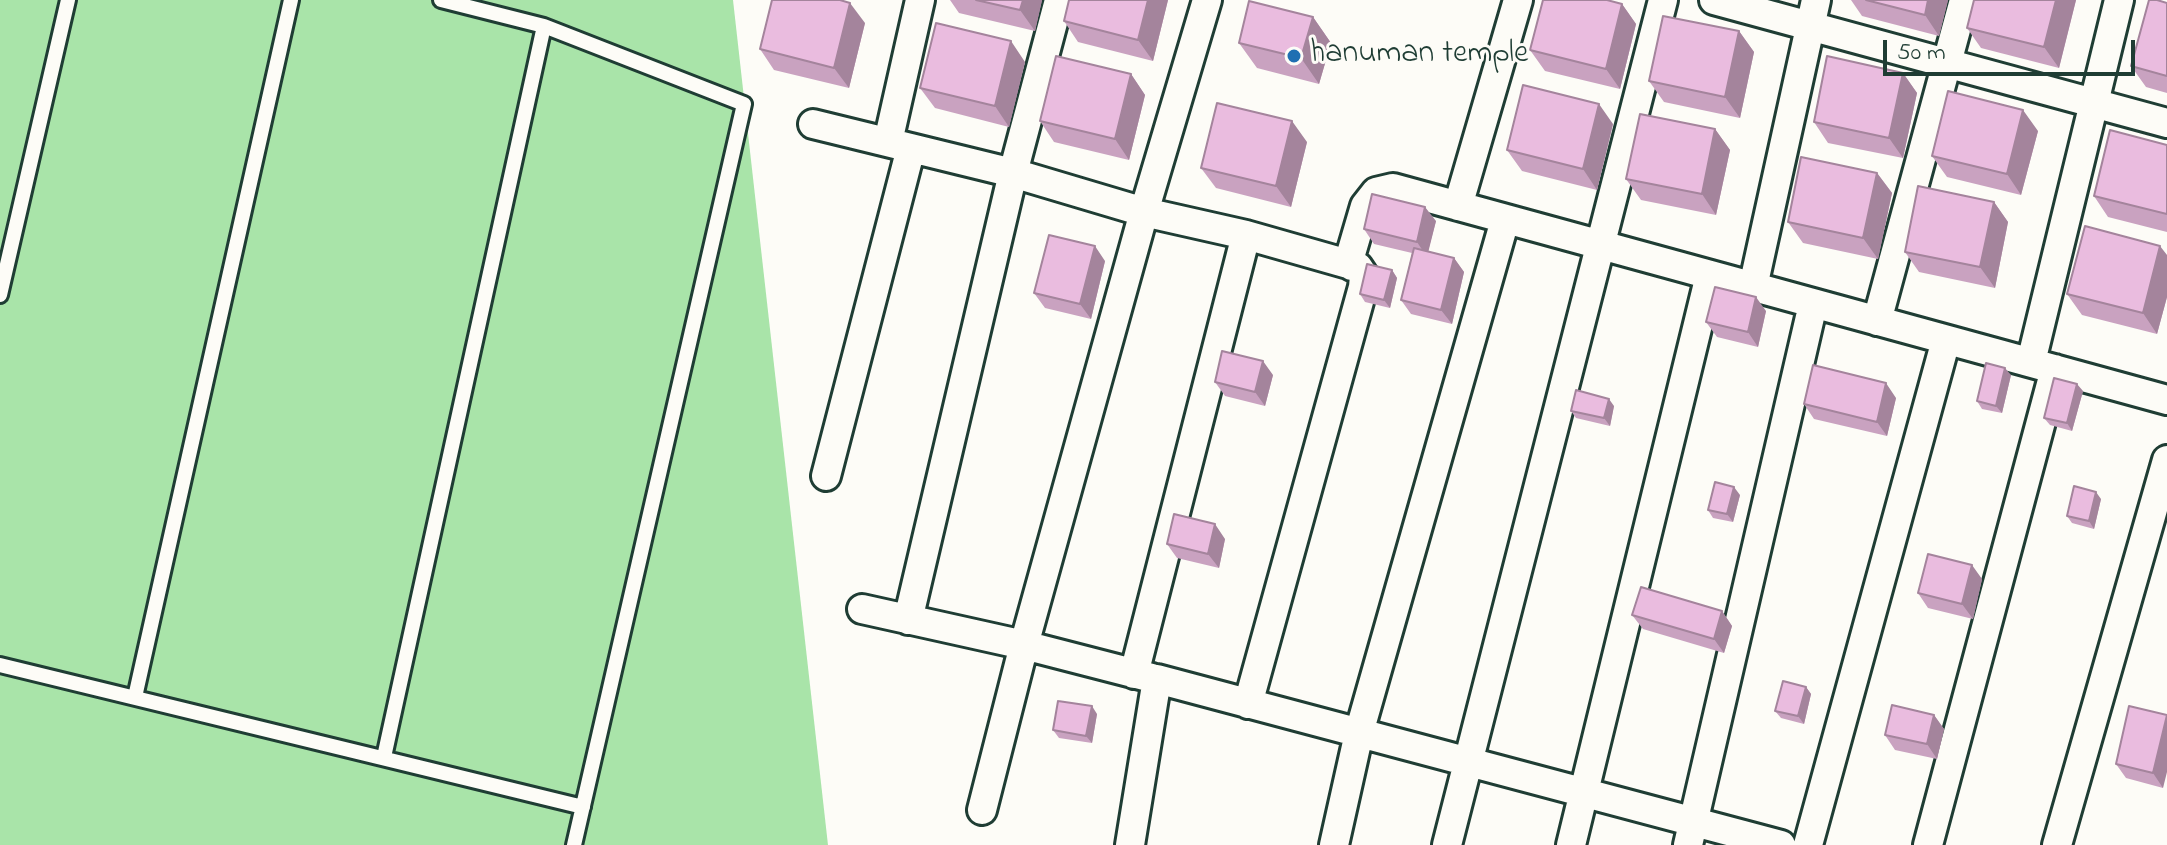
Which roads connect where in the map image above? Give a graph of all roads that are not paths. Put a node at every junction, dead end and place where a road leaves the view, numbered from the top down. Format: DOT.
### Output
graph roads {
  1 [pos="68,0"];
  2 [pos="291,0"];
  3 [pos="441,0"];
  4 [pos="920,0"];
  5 [pos="1059,0"];
  6 [pos="1207,0"];
  7 [pos="1518,0"];
  8 [pos="1663,0"];
  9 [pos="1714,0"];
  10 [pos="1964,0"];
  11 [pos="2119,0"];
  12 [pos="1813,13"];
  13 [pos="544,26"];
  14 [pos="1947,63"];
  15 [pos="2092,103"];
  16 [pos="2167,123"];
  17 [pos="813,124"];
  18 [pos="900,145"];
  19 [pos="1013,173"];
  20 [pos="1458,206"];
  21 [pos="1144,212"];
  22 [pos="1505,220"];
  23 [pos="1246,235"];
  24 [pos="1602,246"];
  25 [pos="1348,264"];
  26 [pos="1710,275"];
  27 [pos="1753,287"];
  28 [pos="0,295"];
  29 [pos="1813,304"];
  30 [pos="1877,321"];
  31 [pos="1946,340"];
  32 [pos="2043,366"];
  33 [pos="2167,400"];
  34 [pos="2167,460"];
  35 [pos="826,476"];
  36 [pos="862,609"];
  37 [pos="908,620"];
  38 [pos="1024,645"];
  39 [pos="0,665"];
  40 [pos="1145,677"];
  41 [pos="135,697"];
  42 [pos="1248,704"];
  43 [pos="1359,733"];
  44 [pos="384,757"];
  45 [pos="1468,762"];
  46 [pos="1583,792"];
  47 [pos="583,807"];
  48 [pos="982,810"];
  49 [pos="1692,833"];
  50 [pos="574,845"];
  51 [pos="1130,845"];
  52 [pos="1334,845"];
  53 [pos="1447,845"];
  54 [pos="1571,845"];
  55 [pos="1781,845"];
  56 [pos="1808,845"];
  57 [pos="1928,845"];
  58 [pos="2057,845"];
  1 -- 28 [label="lane"];
  2 -- 41 [label="lane"];
  3 -- 13 [label="lane"];
  4 -- 18 [label="street"];
  5 -- 19 [label="street"];
  6 -- 21 [label="street"];
  7 -- 20 [label="street"];
  8 -- 24 [label="street"];
  9 -- 12 [label="street"];
  10 -- 14 [label="street"];
  11 -- 15 [label="street"];
  12 -- 14 [label="street"];
  12 -- 27 [label="street"];
  13 -- 44 [label="lane"];
  13 -- 47 [label="lane"];
  14 -- 15 [label="street"];
  14 -- 30 [label="street"];
  15 -- 16 [label="street"];
  15 -- 32 [label="street"];
  17 -- 18 [label="street"];
  18 -- 19 [label="street"];
  18 -- 35 [label="street"];
  19 -- 21 [label="street"];
  19 -- 37 [label="street"];
  20 -- 22 [label="street"];
  20 -- 25 [label="street"];
  21 -- 23 [label="street"];
  21 -- 38 [label="street"];
  22 -- 24 [label="street"];
  22 -- 43 [label="street"];
  23 -- 25 [label="street"];
  23 -- 40 [label="street"];
  24 -- 26 [label="street"];
  24 -- 45 [label="street"];
  25 -- 42 [label="street"];
  26 -- 27 [label="street"];
  26 -- 46 [label="street"];
  27 -- 29 [label="street"];
  29 -- 30 [label="street"];
  29 -- 49 [label="street"];
  30 -- 31 [label="street"];
  31 -- 32 [label="street"];
  31 -- 56 [label="street"];
  32 -- 33 [label="street"];
  32 -- 57 [label="street"];
  34 -- 58 [label="street"];
  36 -- 37 [label="street"];
  37 -- 38 [label="street"];
  38 -- 40 [label="street"];
  38 -- 48 [label="street"];
  39 -- 41 [label="lane"];
  40 -- 42 [label="street"];
  40 -- 51 [label="street"];
  41 -- 44 [label="lane"];
  42 -- 43 [label="street"];
  43 -- 45 [label="street"];
  43 -- 52 [label="street"];
  44 -- 47 [label="lane"];
  45 -- 46 [label="street"];
  45 -- 53 [label="street"];
  46 -- 49 [label="street"];
  46 -- 54 [label="street"];
  47 -- 50 [label="lane"];
  49 -- 55 [label="street"];
}
